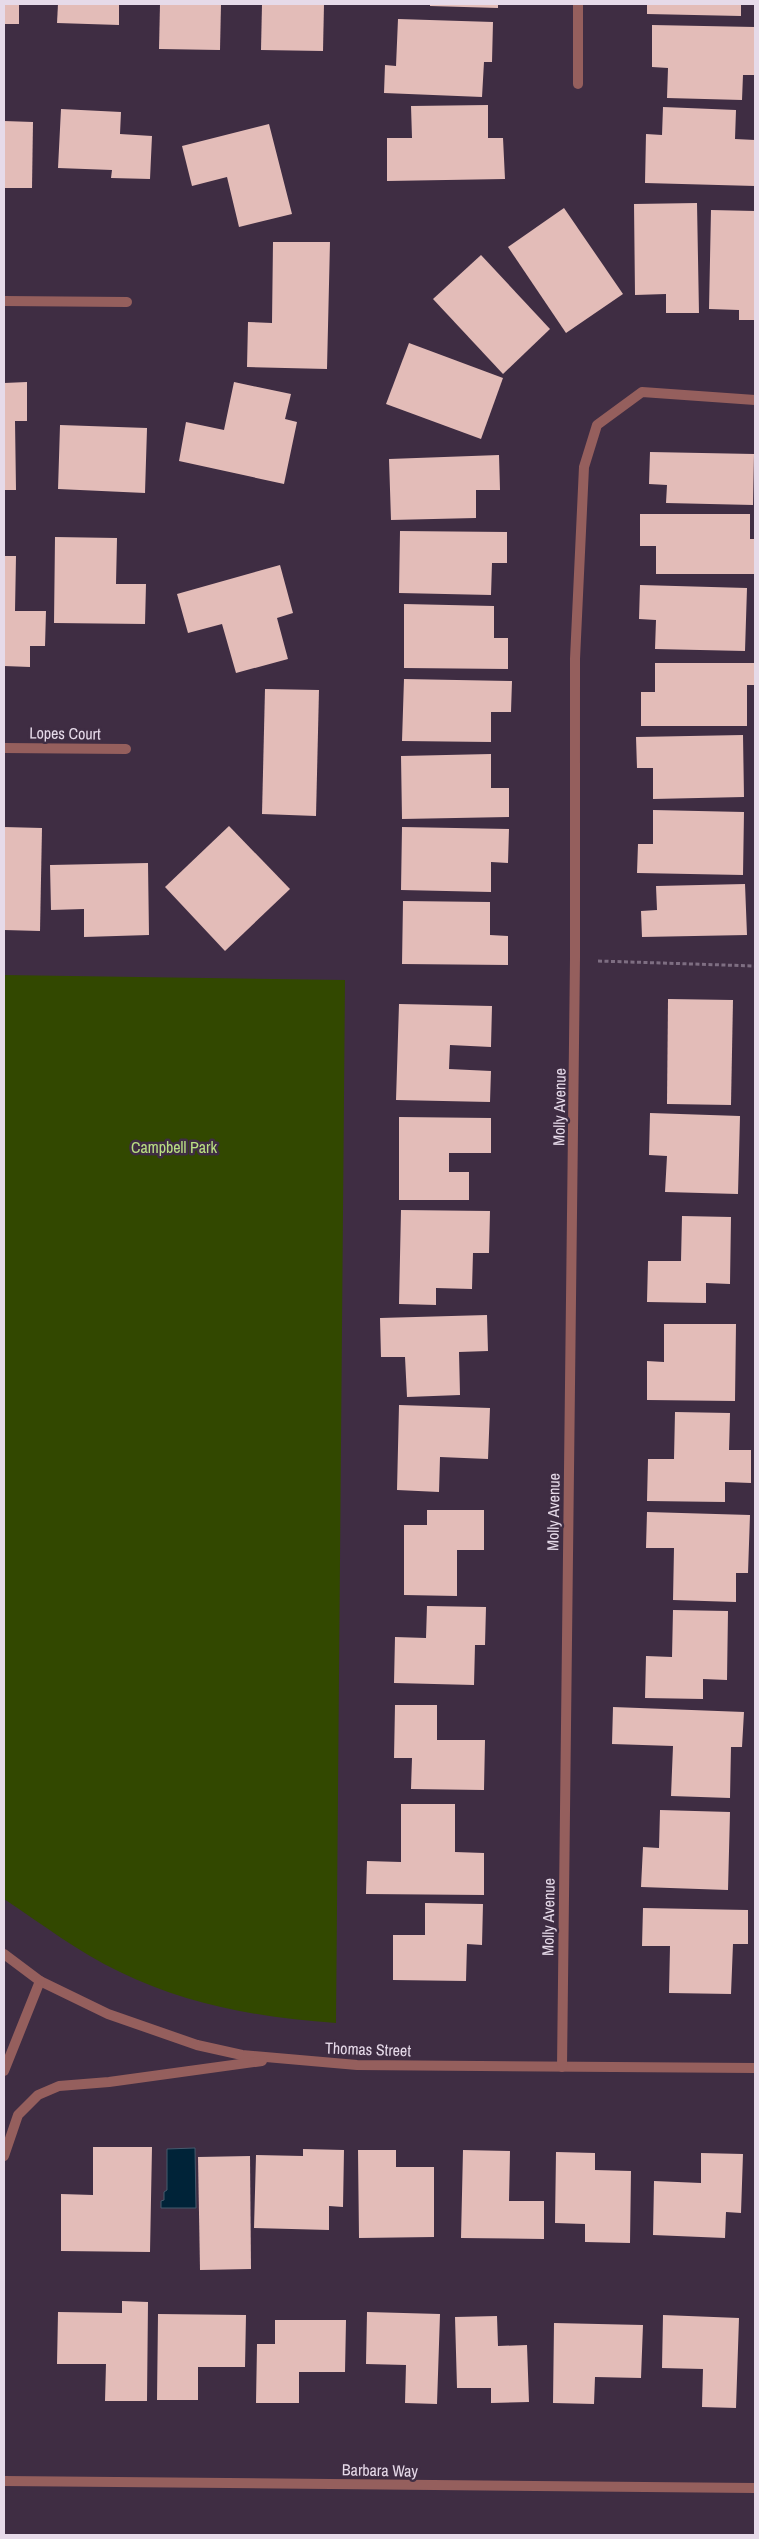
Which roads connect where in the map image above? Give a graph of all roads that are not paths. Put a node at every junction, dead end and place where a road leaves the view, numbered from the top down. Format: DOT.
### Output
graph roads {
  1 [pos="578,4"];
  2 [pos="578,84"];
  3 [pos="4,301"];
  4 [pos="127,302"];
  5 [pos="755,400"];
  6 [pos="4,748"];
  7 [pos="126,749"];
  8 [pos="4,1954"];
  9 [pos="40,1981"];
  10 [pos="276,2059"];
  11 [pos="562,2067"];
  12 [pos="755,2068"];
  13 [pos="4,2071"];
  14 [pos="4,2156"];
  15 [pos="4,2481"];
  16 [pos="755,2488"];
  1 -- 2 [label="street"];
  3 -- 4 [label="street"];
  5 -- 11 [label="street, Molly Avenue"];
  6 -- 7 [label="street, Lopes Court"];
  8 -- 9 [label="street, Thomas Street"];
  9 -- 10 [label="street, Thomas Street"];
  9 -- 13 [label="street"];
  10 -- 11 [label="street, Thomas Street"];
  10 -- 14 [label="street"];
  11 -- 12 [label="street, Thomas Street"];
  15 -- 16 [label="street, Barbara Way"];
}
